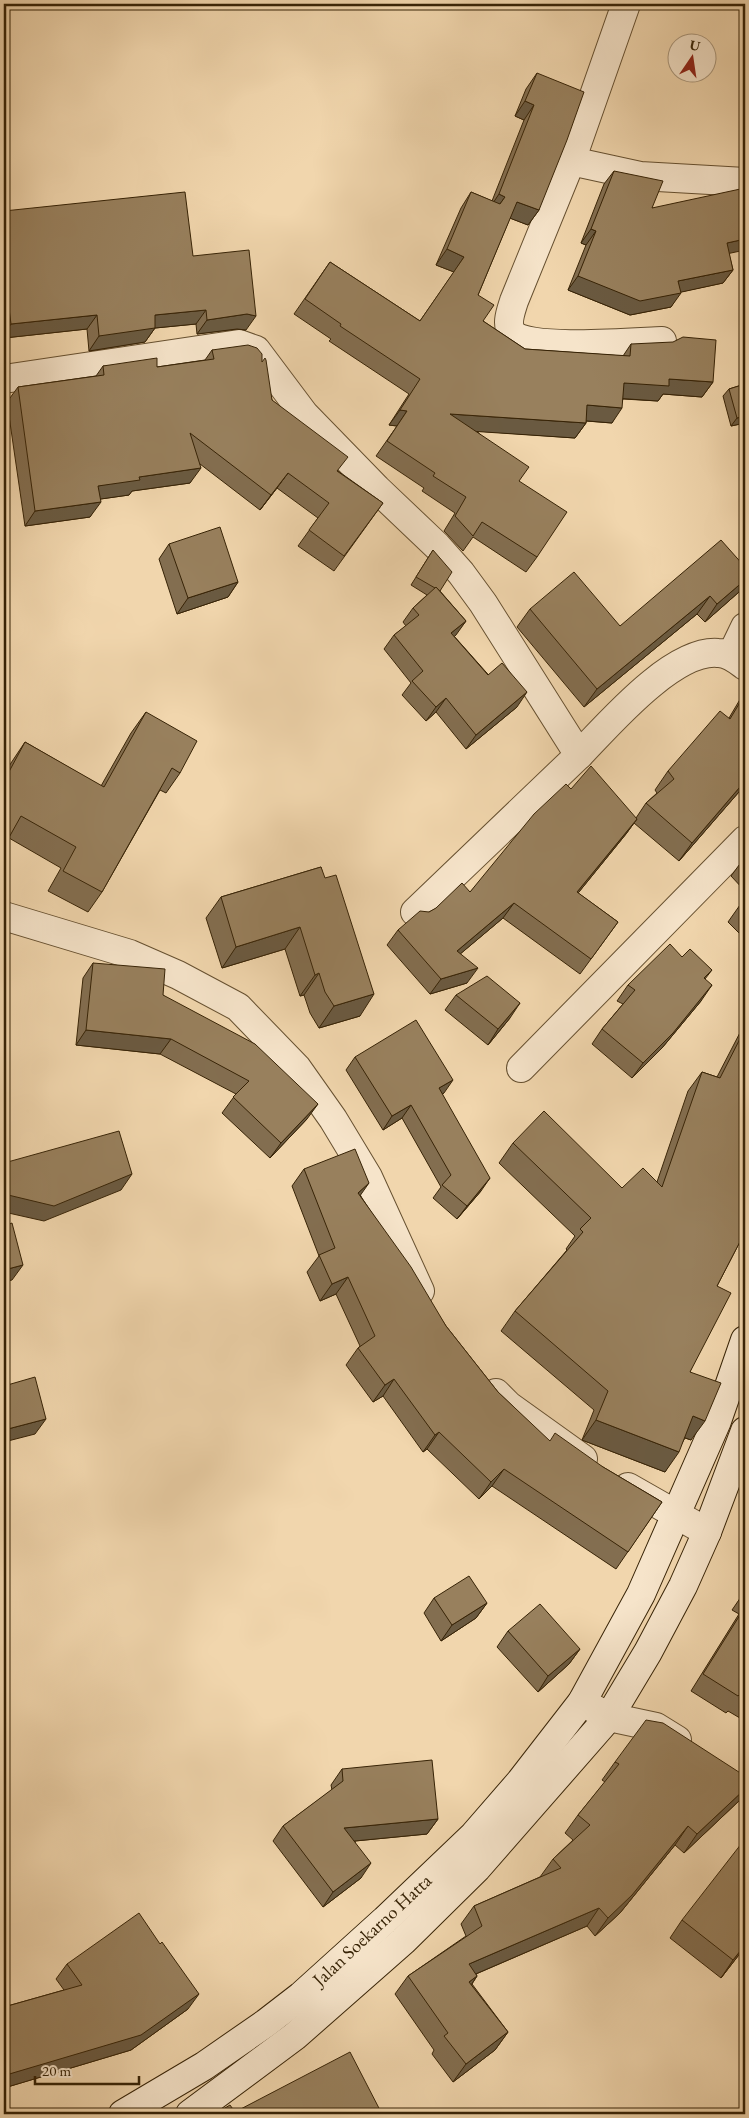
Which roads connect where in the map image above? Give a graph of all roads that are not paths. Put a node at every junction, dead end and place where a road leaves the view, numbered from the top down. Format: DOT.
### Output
graph roads {
  1 [pos="626,4"];
  2 [pos="571,162"];
  3 [pos="745,182"];
  4 [pos="662,341"];
  5 [pos="4,379"];
  6 [pos="745,628"];
  7 [pos="738,661"];
  8 [pos="580,755"];
  9 [pos="745,840"];
  10 [pos="415,912"];
  11 [pos="4,916"];
  12 [pos="520,1068"];
  13 [pos="433,1312"];
  14 [pos="745,1340"];
  15 [pos="482,1378"];
  16 [pos="745,1431"];
  17 [pos="676,1516"];
  18 [pos="707,1532"];
  19 [pos="582,1702"];
  20 [pos="609,1718"];
  21 [pos="696,1753"];
  22 [pos="123,2114"];
  23 [pos="190,2114"];
  1 -- 2 [label="street"];
  2 -- 3 [label="street"];
  2 -- 4 [label="street"];
  5 -- 8 [label="street"];
  6 -- 7 [label="street"];
  7 -- 8 [label="street"];
  8 -- 10 [label="street"];
  9 -- 12 [label="street"];
  11 -- 13 [label="street"];
  14 -- 17 [label="street, Jalan Soekarno Hatta"];
  15 -- 17 [label="street"];
  16 -- 18 [label="street, Jalan Soekarno Hatta"];
  17 -- 18 [label="street"];
  17 -- 19 [label="street, Jalan Soekarno Hatta"];
  18 -- 20 [label="street, Jalan Soekarno Hatta"];
  19 -- 20 [label="street"];
  19 -- 22 [label="street, Jalan Soekarno Hatta"];
  20 -- 21 [label="street"];
  20 -- 23 [label="street, Jalan Soekarno Hatta"];
}
